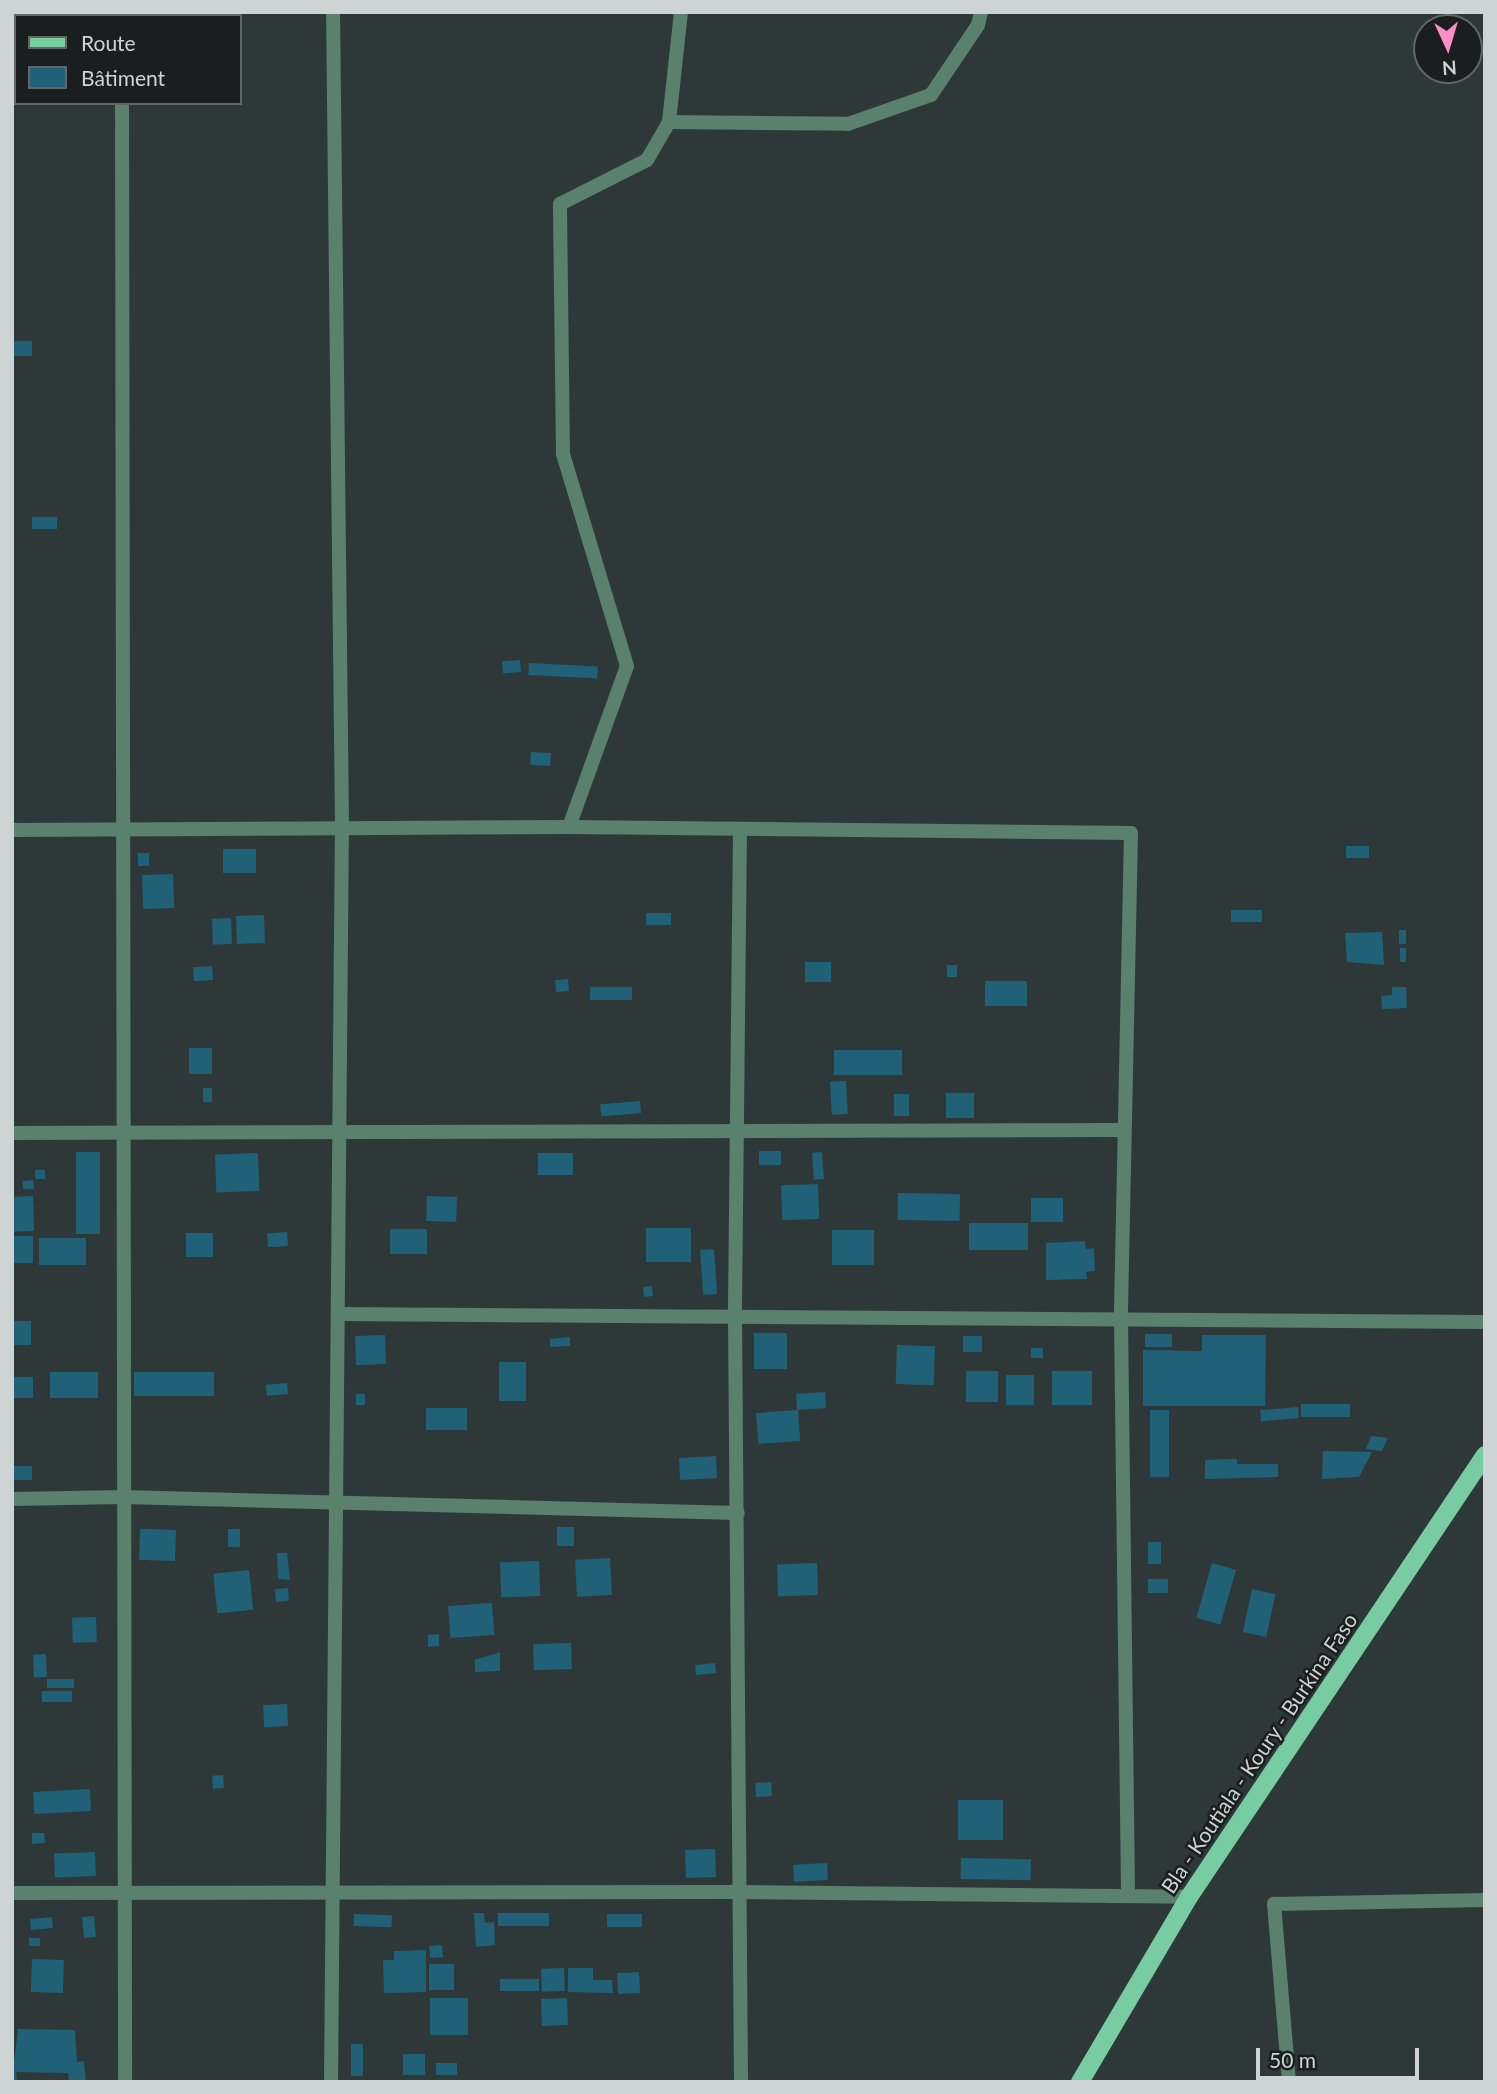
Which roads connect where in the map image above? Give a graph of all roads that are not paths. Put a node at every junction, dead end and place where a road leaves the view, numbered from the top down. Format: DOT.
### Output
graph roads {
  1 [pos="333,12"];
  2 [pos="681,12"];
  3 [pos="981,12"];
  4 [pos="122,105"];
  5 [pos="669,122"];
  6 [pos="342,826"];
  7 [pos="569,827"];
  8 [pos="122,829"];
  9 [pos="740,829"];
  10 [pos="12,830"];
  11 [pos="340,1130"];
  12 [pos="737,1130"];
  13 [pos="1124,1130"];
  14 [pos="122,1132"];
  15 [pos="12,1133"];
  16 [pos="338,1314"];
  17 [pos="735,1317"];
  18 [pos="1121,1319"];
  19 [pos="1481,1322"];
  20 [pos="1485,1455"];
  21 [pos="123,1497"];
  22 [pos="12,1499"];
  23 [pos="336,1503"];
  24 [pos="737,1513"];
  25 [pos="740,1892"];
  26 [pos="124,1893"];
  27 [pos="332,1893"];
  28 [pos="12,1894"];
  29 [pos="1128,1896"];
  30 [pos="1189,1897"];
  31 [pos="1485,1900"];
  32 [pos="125,2082"];
  33 [pos="331,2082"];
  34 [pos="741,2082"];
  35 [pos="1080,2082"];
  36 [pos="1289,2082"];
  1 -- 6 [label="street"];
  2 -- 5 [label="street"];
  3 -- 5 [label="street"];
  4 -- 8 [label="street"];
  5 -- 7 [label="street"];
  6 -- 7 [label="street"];
  6 -- 8 [label="street"];
  6 -- 11 [label="street"];
  7 -- 9 [label="street"];
  8 -- 10 [label="street"];
  8 -- 14 [label="street"];
  9 -- 12 [label="street"];
  9 -- 13 [label="street"];
  11 -- 12 [label="street"];
  11 -- 14 [label="street"];
  11 -- 16 [label="street"];
  12 -- 13 [label="street"];
  12 -- 17 [label="street"];
  13 -- 18 [label="street"];
  14 -- 15 [label="street"];
  14 -- 21 [label="street"];
  16 -- 17 [label="street"];
  16 -- 23 [label="street"];
  17 -- 18 [label="street"];
  17 -- 24 [label="street"];
  18 -- 19 [label="street"];
  18 -- 29 [label="street"];
  20 -- 30 [label="main road, Bla - Koutiala - Koury - Burkina Faso"];
  21 -- 22 [label="street"];
  21 -- 23 [label="street"];
  21 -- 26 [label="street"];
  23 -- 24 [label="street"];
  23 -- 27 [label="street"];
  24 -- 25 [label="street"];
  25 -- 27 [label="street"];
  25 -- 29 [label="street"];
  25 -- 34 [label="street"];
  26 -- 27 [label="street"];
  26 -- 28 [label="street"];
  26 -- 32 [label="street"];
  27 -- 33 [label="street"];
  29 -- 30 [label="street"];
  30 -- 35 [label="main road, Bla - Koutiala - Koury - Burkina Faso"];
  31 -- 36 [label="street"];
}
